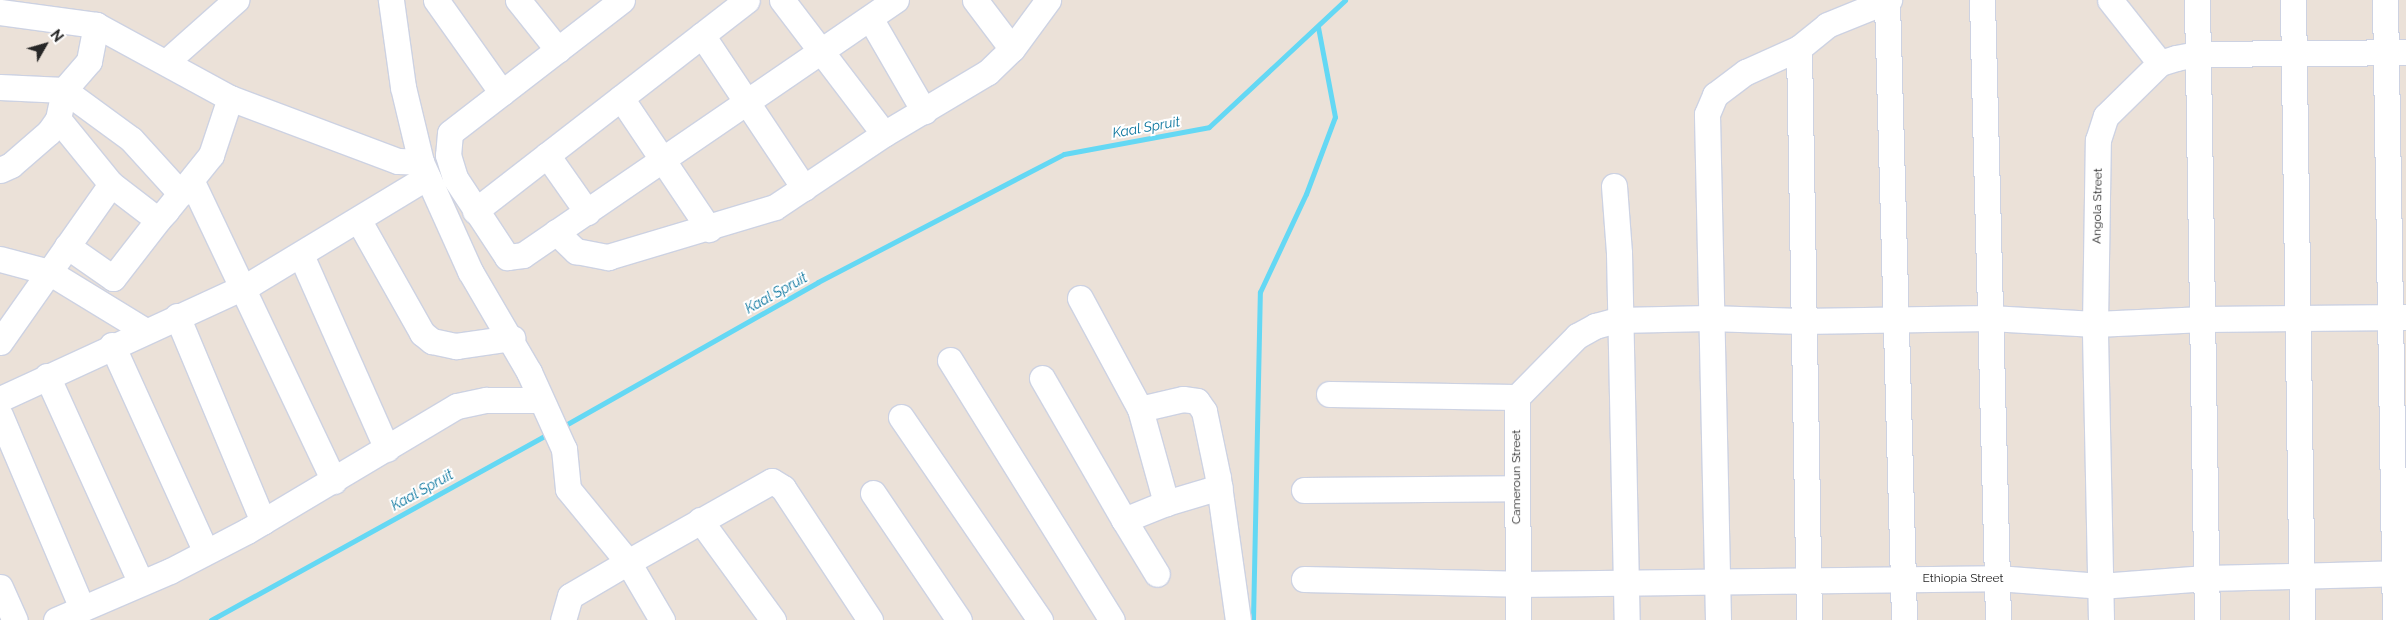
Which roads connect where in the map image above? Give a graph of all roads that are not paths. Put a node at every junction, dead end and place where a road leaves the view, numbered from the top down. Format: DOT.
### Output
graph roads {
  1 [pos="236,0"];
  2 [pos="391,0"];
  3 [pos="436,0"];
  4 [pos="518,0"];
  5 [pos="747,0"];
  6 [pos="782,0"];
  7 [pos="975,0"];
  8 [pos="1048,0"];
  9 [pos="1982,0"];
  10 [pos="2110,0"];
  11 [pos="2197,0"];
  12 [pos="2293,0"];
  13 [pos="2384,0"];
  14 [pos="1888,1"];
  15 [pos="611,3"];
  16 [pos="884,6"];
  17 [pos="0,12"];
  18 [pos="96,25"];
  19 [pos="702,36"];
  20 [pos="1799,48"];
  21 [pos="1012,49"];
  22 [pos="558,50"];
  23 [pos="820,52"];
  24 [pos="2294,53"];
  25 [pos="2396,53"];
  26 [pos="2196,54"];
  27 [pos="166,62"];
  28 [pos="2160,64"];
  29 [pos="0,87"];
  30 [pos="64,90"];
  31 [pos="502,93"];
  32 [pos="230,98"];
  33 [pos="621,98"];
  34 [pos="746,102"];
  35 [pos="924,112"];
  36 [pos="58,119"];
  37 [pos="884,134"];
  38 [pos="548,155"];
  39 [pos="663,160"];
  40 [pos="0,170"];
  41 [pos="424,170"];
  42 [pos="111,184"];
  43 [pos="1614,186"];
  44 [pos="187,188"];
  45 [pos="804,188"];
  46 [pos="475,211"];
  47 [pos="587,212"];
  48 [pos="158,220"];
  49 [pos="359,221"];
  50 [pos="709,229"];
  51 [pos="556,232"];
  52 [pos="68,246"];
  53 [pos="301,255"];
  54 [pos="0,259"];
  55 [pos="49,272"];
  56 [pos="242,287"];
  57 [pos="1080,298"];
  58 [pos="177,316"];
  59 [pos="1709,318"];
  60 [pos="1990,318"];
  61 [pos="2298,318"];
  62 [pos="2398,318"];
  63 [pos="2204,319"];
  64 [pos="1618,320"];
  65 [pos="1898,320"];
  66 [pos="1801,321"];
  67 [pos="2095,324"];
  68 [pos="144,330"];
  69 [pos="512,338"];
  70 [pos="0,342"];
  71 [pos="112,345"];
  72 [pos="950,360"];
  73 [pos="47,376"];
  74 [pos="1042,378"];
  75 [pos="1329,394"];
  76 [pos="1517,397"];
  77 [pos="0,398"];
  78 [pos="542,407"];
  79 [pos="1140,408"];
  80 [pos="0,415"];
  81 [pos="900,417"];
  82 [pos="387,449"];
  83 [pos="334,481"];
  84 [pos="1220,487"];
  85 [pos="1517,488"];
  86 [pos="1304,490"];
  87 [pos="873,493"];
  88 [pos="1166,503"];
  89 [pos="700,520"];
  90 [pos="1124,520"];
  91 [pos="264,522"];
  92 [pos="206,552"];
  93 [pos="628,562"];
  94 [pos="2400,573"];
  95 [pos="1158,574"];
  96 [pos="2301,577"];
  97 [pos="1997,578"];
  98 [pos="2206,578"];
  99 [pos="1304,579"];
  100 [pos="1904,579"];
  101 [pos="1717,580"];
  102 [pos="1627,582"];
  103 [pos="1808,582"];
  104 [pos="140,583"];
  105 [pos="1518,584"];
  106 [pos="2100,586"];
  107 [pos="0,587"];
  108 [pos="82,608"];
  109 [pos="15,620"];
  110 [pos="56,620"];
  111 [pos="563,620"];
  112 [pos="662,620"];
  113 [pos="773,620"];
  114 [pos="870,620"];
  115 [pos="959,620"];
  116 [pos="1040,620"];
  117 [pos="1112,620"];
  118 [pos="1238,620"];
  119 [pos="1518,620"];
  120 [pos="1627,620"];
  121 [pos="1718,620"];
  122 [pos="1809,620"];
  123 [pos="1904,620"];
  124 [pos="1998,620"];
  125 [pos="2101,620"];
  126 [pos="2207,620"];
  127 [pos="2302,620"];
  128 [pos="2395,620"];
  1 -- 27 [label="street"];
  2 -- 41 [label="street"];
  3 -- 31 [label="street"];
  4 -- 22 [label="street"];
  5 -- 19 [label="street"];
  6 -- 23 [label="street"];
  7 -- 21 [label="street"];
  8 -- 21 [label="street"];
  9 -- 60 [label="street"];
  10 -- 28 [label="street"];
  11 -- 26 [label="street"];
  12 -- 24 [label="street"];
  13 -- 25 [label="street"];
  14 -- 20 [label="street"];
  14 -- 65 [label="street"];
  15 -- 22 [label="street"];
  16 -- 23 [label="street"];
  16 -- 35 [label="street"];
  17 -- 18 [label="street"];
  18 -- 27 [label="street"];
  18 -- 30 [label="street"];
  19 -- 33 [label="street"];
  19 -- 34 [label="street"];
  20 -- 59 [label="street"];
  20 -- 66 [label="street"];
  21 -- 35 [label="street"];
  22 -- 31 [label="street"];
  23 -- 34 [label="street"];
  23 -- 37 [label="street"];
  24 -- 25 [label="street, Angola Street"];
  24 -- 26 [label="street, Angola Street"];
  24 -- 61 [label="street"];
  25 -- 62 [label="street"];
  26 -- 28 [label="street, Angola Street"];
  26 -- 63 [label="street"];
  27 -- 32 [label="street"];
  28 -- 67 [label="street, Angola Street"];
  29 -- 30 [label="street"];
  30 -- 36 [label="street"];
  30 -- 44 [label="street"];
  31 -- 46 [label="street"];
  32 -- 41 [label="street"];
  32 -- 44 [label="street"];
  33 -- 38 [label="street"];
  33 -- 39 [label="street"];
  34 -- 39 [label="street"];
  34 -- 45 [label="street"];
  35 -- 37 [label="street"];
  36 -- 40 [label="street"];
  36 -- 42 [label="street"];
  37 -- 45 [label="street"];
  38 -- 46 [label="street"];
  38 -- 47 [label="street"];
  39 -- 47 [label="street"];
  39 -- 50 [label="street"];
  41 -- 49 [label="street"];
  41 -- 69 [label="street"];
  42 -- 48 [label="street"];
  42 -- 52 [label="street"];
  43 -- 64 [label="street"];
  44 -- 48 [label="street"];
  44 -- 56 [label="street"];
  45 -- 50 [label="street"];
  46 -- 51 [label="street"];
  47 -- 51 [label="street"];
  48 -- 52 [label="street"];
  49 -- 53 [label="street"];
  49 -- 69 [label="street"];
  50 -- 51 [label="street"];
  52 -- 55 [label="street"];
  53 -- 56 [label="street"];
  53 -- 82 [label="street"];
  54 -- 55 [label="street"];
  55 -- 68 [label="street"];
  55 -- 70 [label="street"];
  56 -- 58 [label="street"];
  56 -- 83 [label="street"];
  57 -- 79 [label="street"];
  58 -- 68 [label="street"];
  58 -- 91 [label="street"];
  59 -- 64 [label="street"];
  59 -- 66 [label="street"];
  59 -- 101 [label="street"];
  60 -- 65 [label="street"];
  60 -- 67 [label="street"];
  60 -- 97 [label="street"];
  61 -- 62 [label="street"];
  61 -- 63 [label="street"];
  61 -- 96 [label="street"];
  62 -- 94 [label="street"];
  63 -- 67 [label="street"];
  63 -- 98 [label="street"];
  64 -- 76 [label="street"];
  64 -- 102 [label="street"];
  65 -- 66 [label="street"];
  65 -- 100 [label="street"];
  66 -- 103 [label="street"];
  67 -- 106 [label="street, Angola Street"];
  68 -- 71 [label="street"];
  69 -- 78 [label="street"];
  71 -- 73 [label="street"];
  71 -- 92 [label="street"];
  72 -- 117 [label="street"];
  73 -- 77 [label="street"];
  73 -- 104 [label="street"];
  74 -- 90 [label="street"];
  75 -- 76 [label="street"];
  76 -- 85 [label="street, Cameroun Street"];
  78 -- 82 [label="street"];
  78 -- 93 [label="street"];
  79 -- 84 [label="street"];
  79 -- 88 [label="street"];
  80 -- 108 [label="street"];
  81 -- 116 [label="street"];
  82 -- 83 [label="street"];
  83 -- 91 [label="street"];
  84 -- 88 [label="street"];
  84 -- 118 [label="street"];
  85 -- 86 [label="street"];
  85 -- 105 [label="street, Cameroun Street"];
  87 -- 115 [label="street"];
  88 -- 90 [label="street"];
  89 -- 93 [label="street"];
  89 -- 113 [label="street"];
  89 -- 114 [label="street"];
  90 -- 95 [label="street"];
  91 -- 92 [label="street"];
  92 -- 104 [label="street"];
  93 -- 111 [label="street"];
  93 -- 112 [label="street"];
  94 -- 96 [label="street, Ethiopia Street"];
  94 -- 128 [label="street"];
  96 -- 98 [label="street, Ethiopia Street"];
  96 -- 127 [label="street"];
  97 -- 100 [label="street, Ethiopia Street"];
  97 -- 106 [label="street, Ethiopia Street"];
  97 -- 124 [label="street"];
  98 -- 106 [label="street, Ethiopia Street"];
  98 -- 126 [label="street"];
  99 -- 105 [label="street, Ethiopia Street"];
  100 -- 103 [label="street, Ethiopia Street"];
  100 -- 123 [label="street"];
  101 -- 102 [label="street, Ethiopia Street"];
  101 -- 103 [label="street, Ethiopia Street"];
  101 -- 121 [label="street"];
  102 -- 105 [label="street, Ethiopia Street"];
  102 -- 120 [label="street"];
  103 -- 122 [label="street"];
  104 -- 108 [label="street"];
  105 -- 119 [label="street, Cameroun Street"];
  106 -- 125 [label="street, Angola Street"];
  107 -- 109 [label="street"];
  108 -- 110 [label="street"];
}
